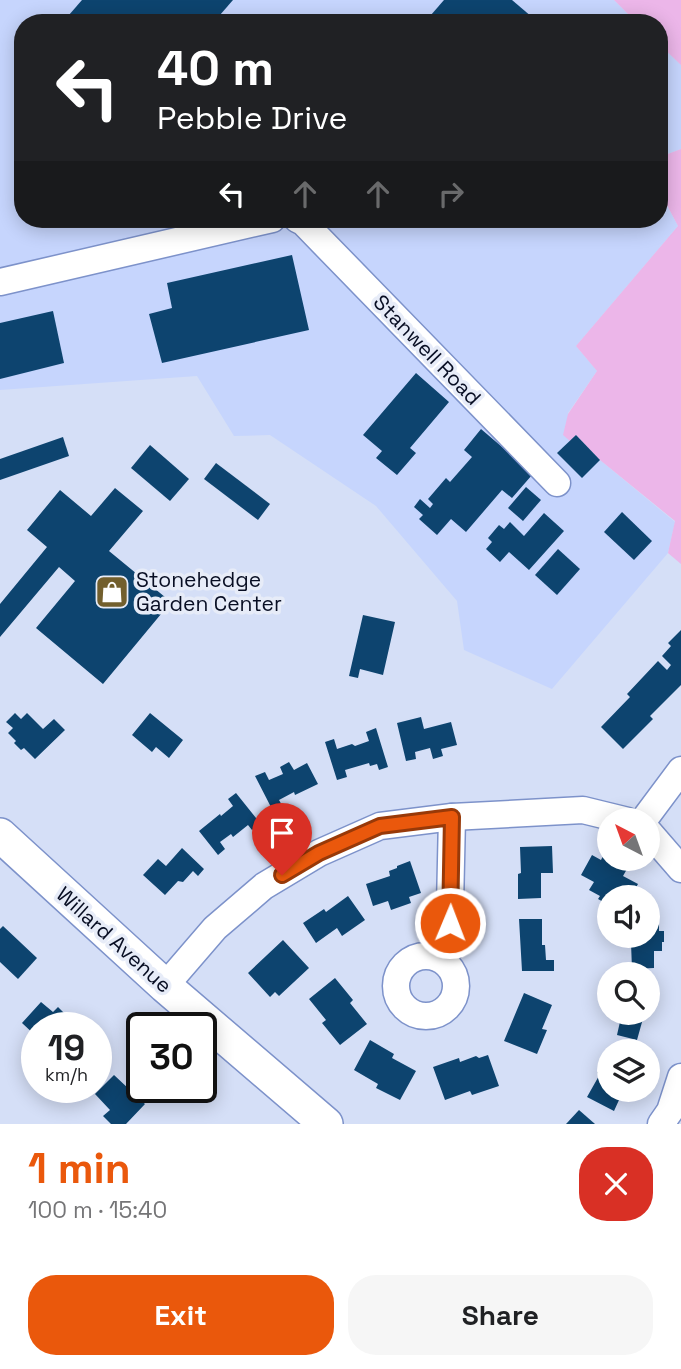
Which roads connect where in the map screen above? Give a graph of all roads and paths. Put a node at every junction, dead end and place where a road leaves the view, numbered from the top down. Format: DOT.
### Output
graph roads {
  1 [pos="233,228"];
  2 [pos="309,228"];
  3 [pos="0,282"];
  4 [pos="557,482"];
  5 [pos="681,770"];
  6 [pos="653,808"];
  7 [pos="597,813"];
  8 [pos="452,817"];
  9 [pos="0,835"];
  10 [pos="660,845"];
  11 [pos="681,869"];
  12 [pos="443,961"];
  13 [pos="165,986"];
  14 [pos="681,1077"];
  15 [pos="326,1124"];
  16 [pos="661,1124"];
  1 -- 3 [label="street"];
  2 -- 4 [label="street, Stanwell Road"];
  5 -- 6 [label="street"];
  7 -- 8 [label="street"];
  8 -- 12 [label="street"];
  8 -- 13 [label="street"];
  9 -- 13 [label="main road, Willard Avenue"];
  10 -- 11 [label="street"];
  13 -- 15 [label="main road, Willard Avenue"];
  14 -- 16 [label="street"];
}
